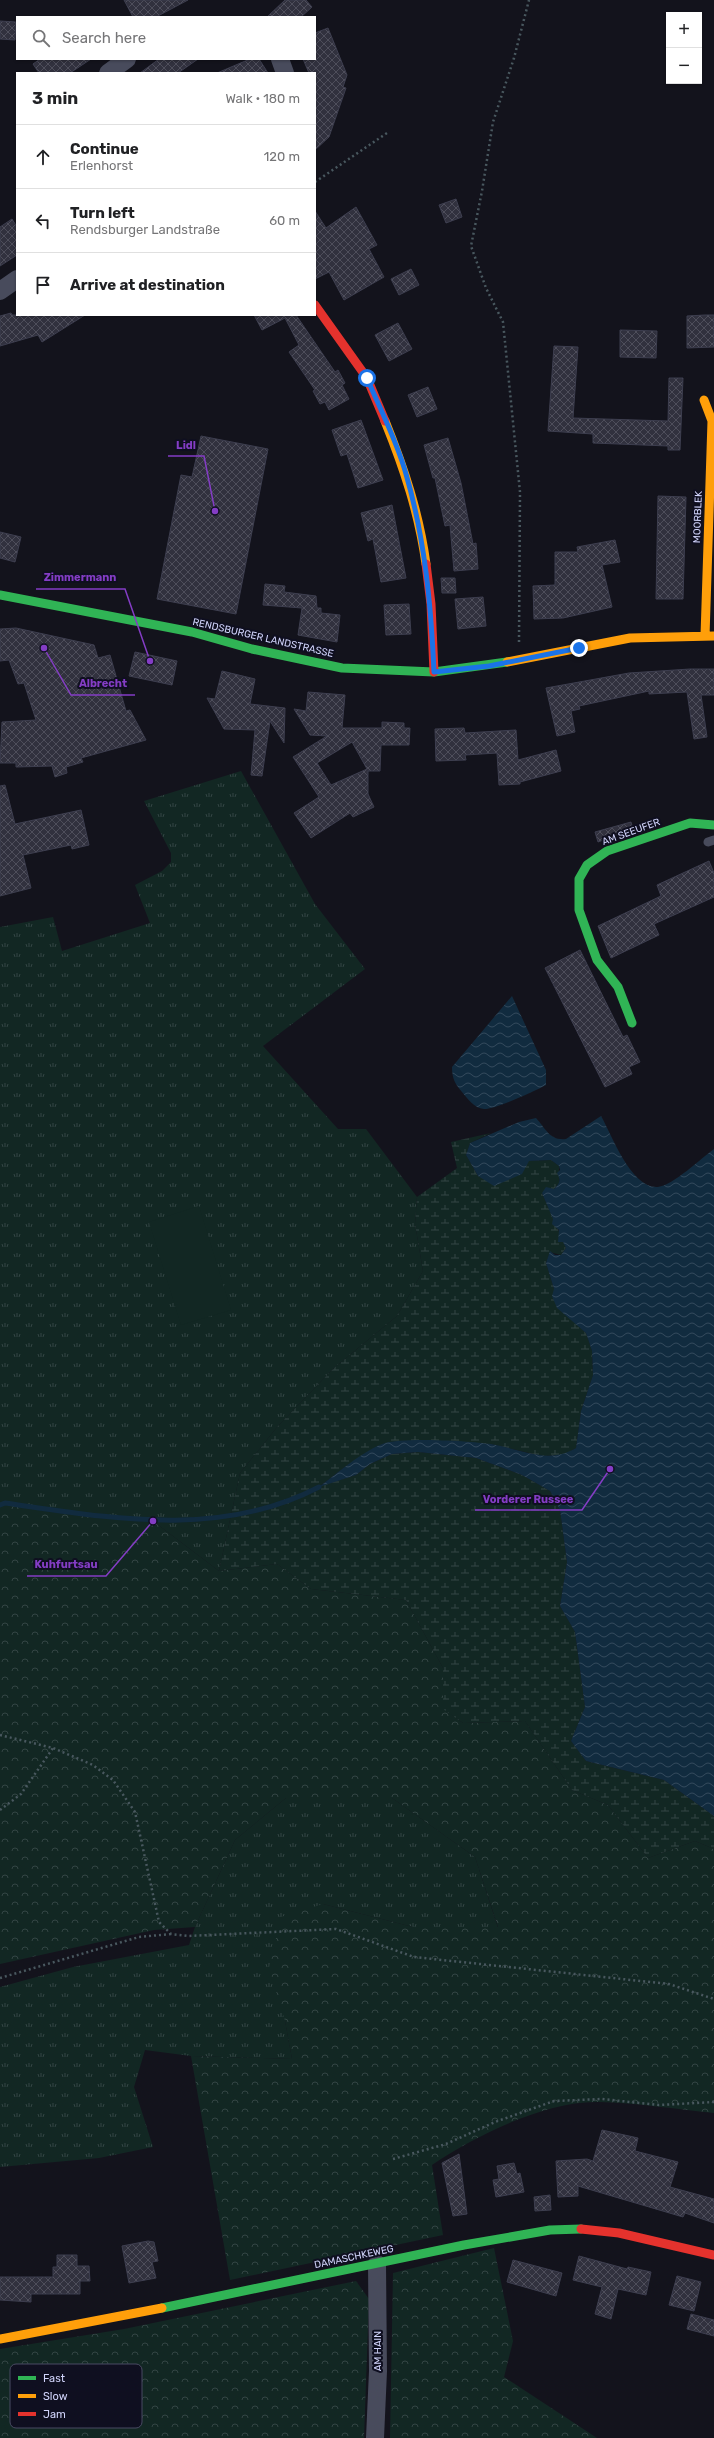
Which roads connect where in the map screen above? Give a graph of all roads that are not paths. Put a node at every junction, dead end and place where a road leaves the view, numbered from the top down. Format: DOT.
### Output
graph roads {
  1 [pos="126,60"];
  2 [pos="280,60"];
  3 [pos="109,72"];
  4 [pos="285,72"];
  5 [pos="16,280"];
  6 [pos="0,291"];
  7 [pos="316,306"];
  8 [pos="704,400"];
  9 [pos="0,595"];
  10 [pos="710,636"];
  11 [pos="434,672"];
  12 [pos="714,825"];
  13 [pos="632,1023"];
  14 [pos="714,2255"];
  15 [pos="377,2264"];
  16 [pos="0,2340"];
  17 [pos="375,2438"];
  1 -- 3 [label="street"];
  2 -- 4 [label="street"];
  5 -- 6 [label="street"];
  7 -- 11 [label="street"];
  8 -- 10 [label="street, MOORBLEK"];
  9 -- 11 [label="street, RENDSBURGER LANDSTRASSE"];
  10 -- 11 [label="street, RENDSBURGER LANDSTRASSE"];
  12 -- 13 [label="street, AM SEEUFER"];
  14 -- 15 [label="street, DAMASCHKEWEG"];
  15 -- 16 [label="street, DAMASCHKEWEG"];
  15 -- 17 [label="street, AM HAIN"];
}
